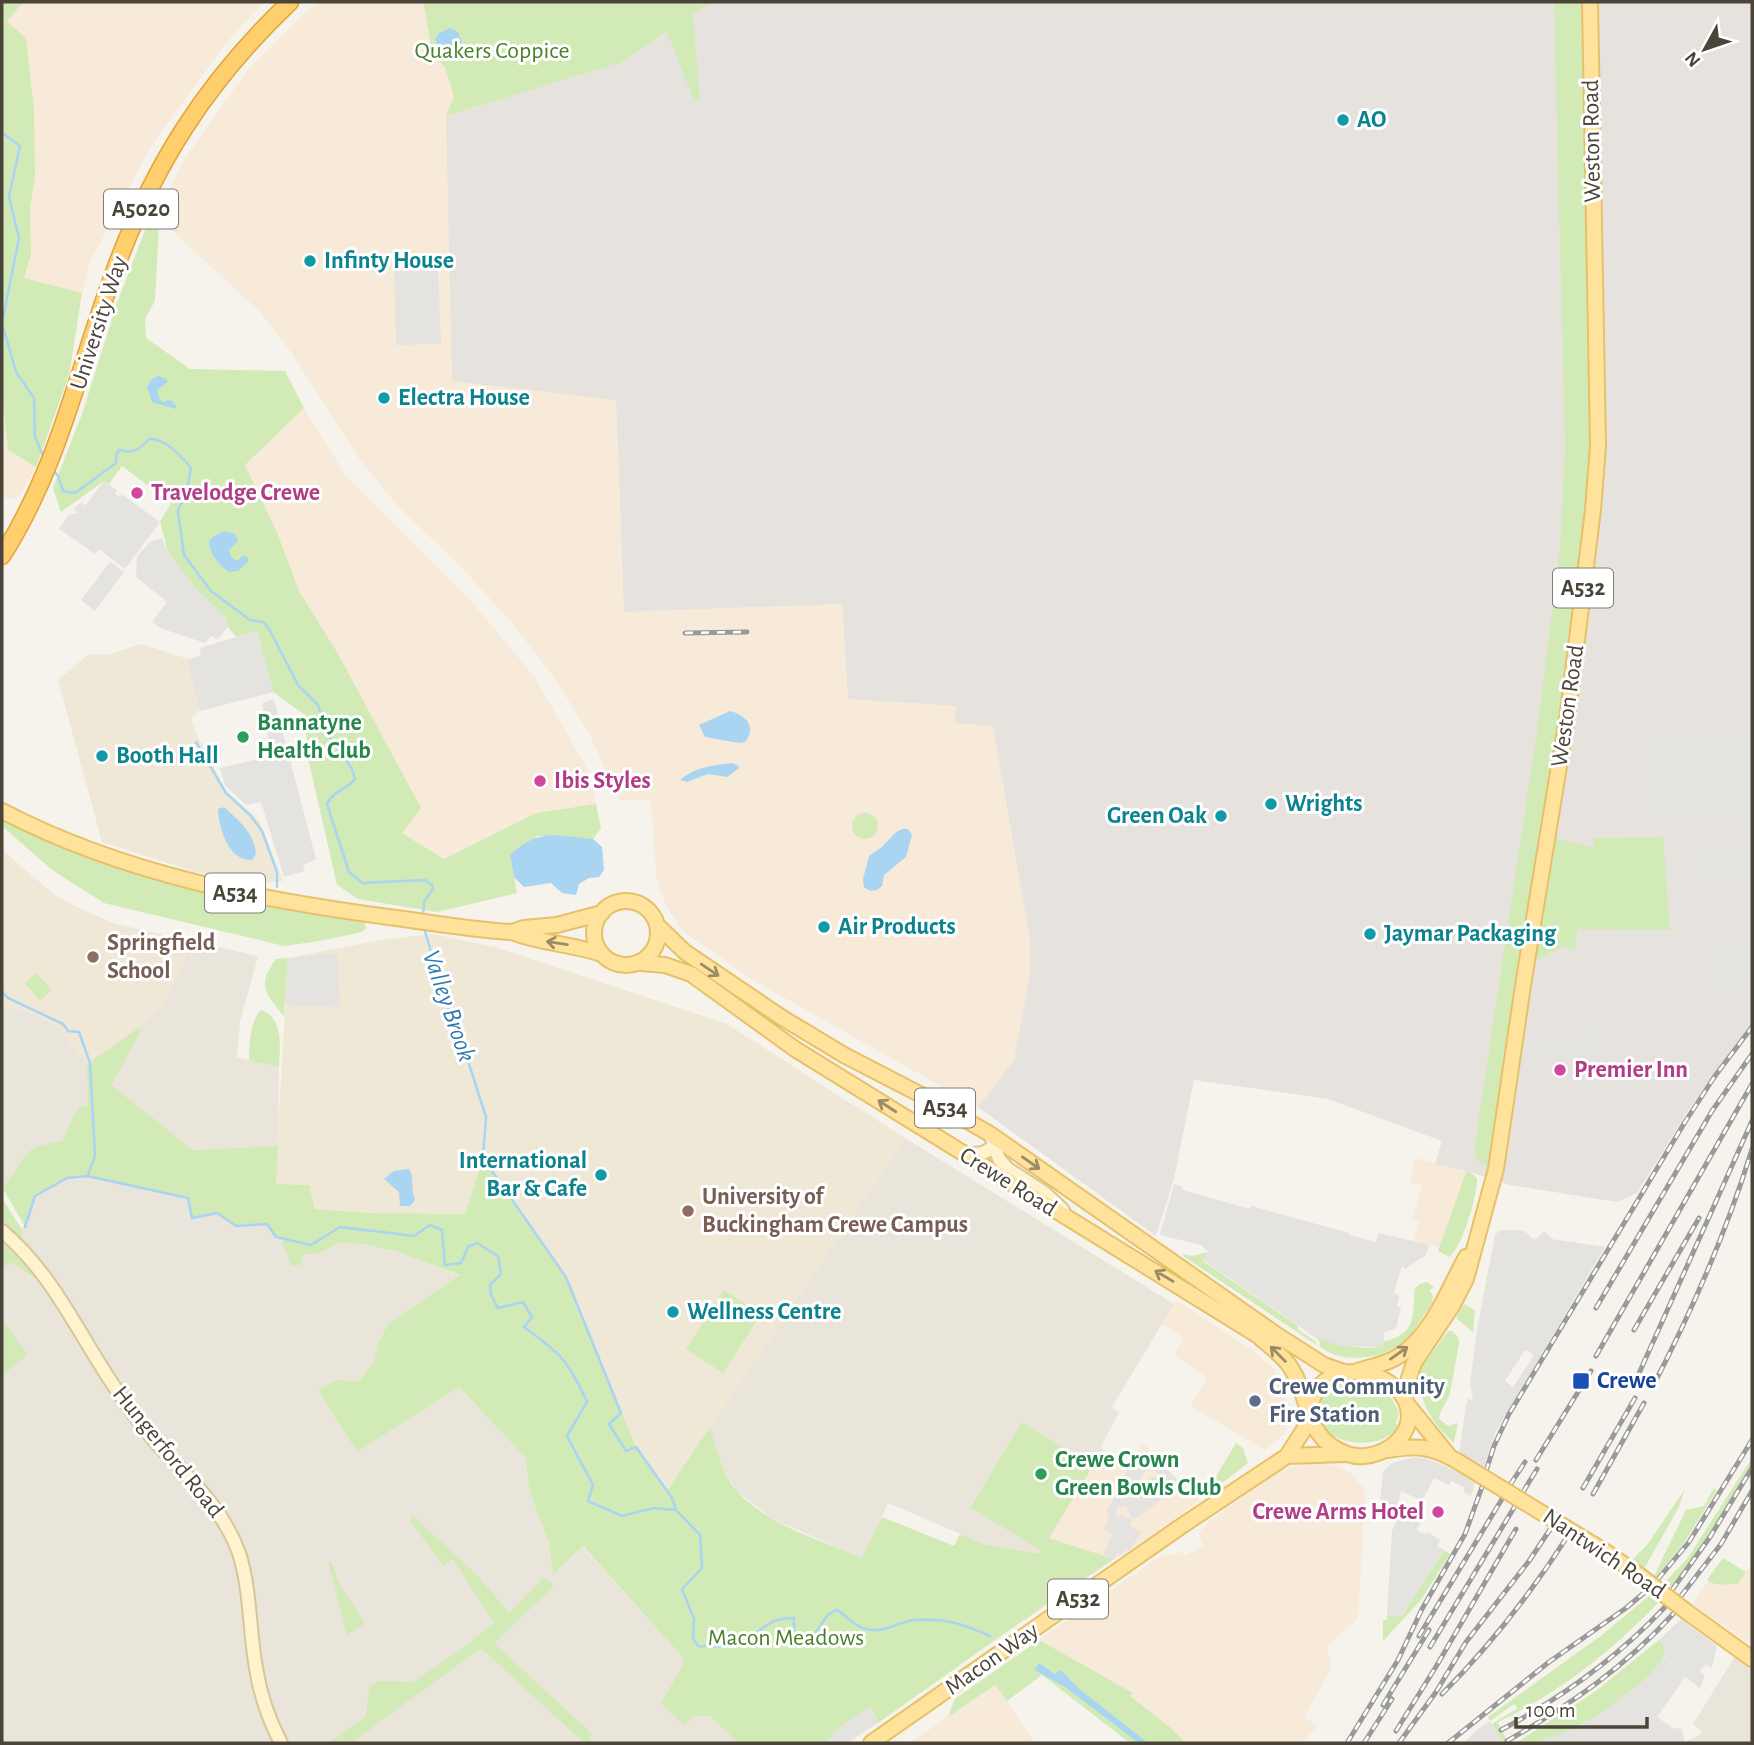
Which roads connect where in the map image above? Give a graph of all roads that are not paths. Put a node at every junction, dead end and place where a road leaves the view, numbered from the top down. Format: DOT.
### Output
graph roads {
  1 [pos="290,2"];
  2 [pos="1590,2"];
  3 [pos="2,556"];
  4 [pos="2,811"];
  5 [pos="602,913"];
  6 [pos="658,926"];
  7 [pos="512,932"];
  8 [pos="602,954"];
  9 [pos="641,963"];
  10 [pos="995,1141"];
  11 [pos="964,1155"];
  12 [pos="1082,1227"];
  13 [pos="2,1231"];
  14 [pos="1477,1235"];
  15 [pos="1350,1372"];
  16 [pos="1404,1399"];
  17 [pos="1309,1417"];
  18 [pos="1387,1450"];
  19 [pos="1349,1454"];
  20 [pos="1287,1456"];
  21 [pos="1453,1459"];
  22 [pos="1751,1657"];
  23 [pos="281,1743"];
  24 [pos="871,1743"];
  1 -- 3 [label="highway, University Way / A5020"];
  2 -- 14 [label="main road, Weston Road / A532"];
  4 -- 7 [label="main road, A534"];
  5 -- 6 [label="main road, A534"];
  5 -- 7 [label="main road, A534"];
  5 -- 8 [label="main road"];
  6 -- 9 [label="main road"];
  6 -- 10 [label="main road, Crewe Road / A534, one-way"];
  8 -- 7 [label="main road, A534, one-way"];
  8 -- 9 [label="main road, A534"];
  11 -- 9 [label="main road, Crewe Road / A534, one-way"];
  10 -- 11 [label="street"];
  10 -- 12 [label="street"];
  10 -- 15 [label="main road, Crewe Road / A534, one-way"];
  11 -- 12 [label="main road, Crewe Road / A534"];
  17 -- 12 [label="main road, Crewe Road / A534, one-way"];
  13 -- 23 [label="street, Hungerford Road"];
  15 -- 14 [label="main road, Weston Road / A532, one-way"];
  14 -- 16 [label="main road, Weston Road / A532"];
  15 -- 16 [label="main road, A534"];
  15 -- 17 [label="main road"];
  16 -- 18 [label="main road"];
  16 -- 21 [label="main road, Nantwich Road / A534"];
  17 -- 19 [label="main road, A534"];
  17 -- 20 [label="main road, Macon Way / A532"];
  18 -- 19 [label="main road, A534"];
  18 -- 21 [label="main road, Nantwich Road / A534"];
  19 -- 20 [label="main road"];
  20 -- 24 [label="main road, Macon Way / A532"];
  21 -- 22 [label="main road, Nantwich Road / A534, bridge"];
}
